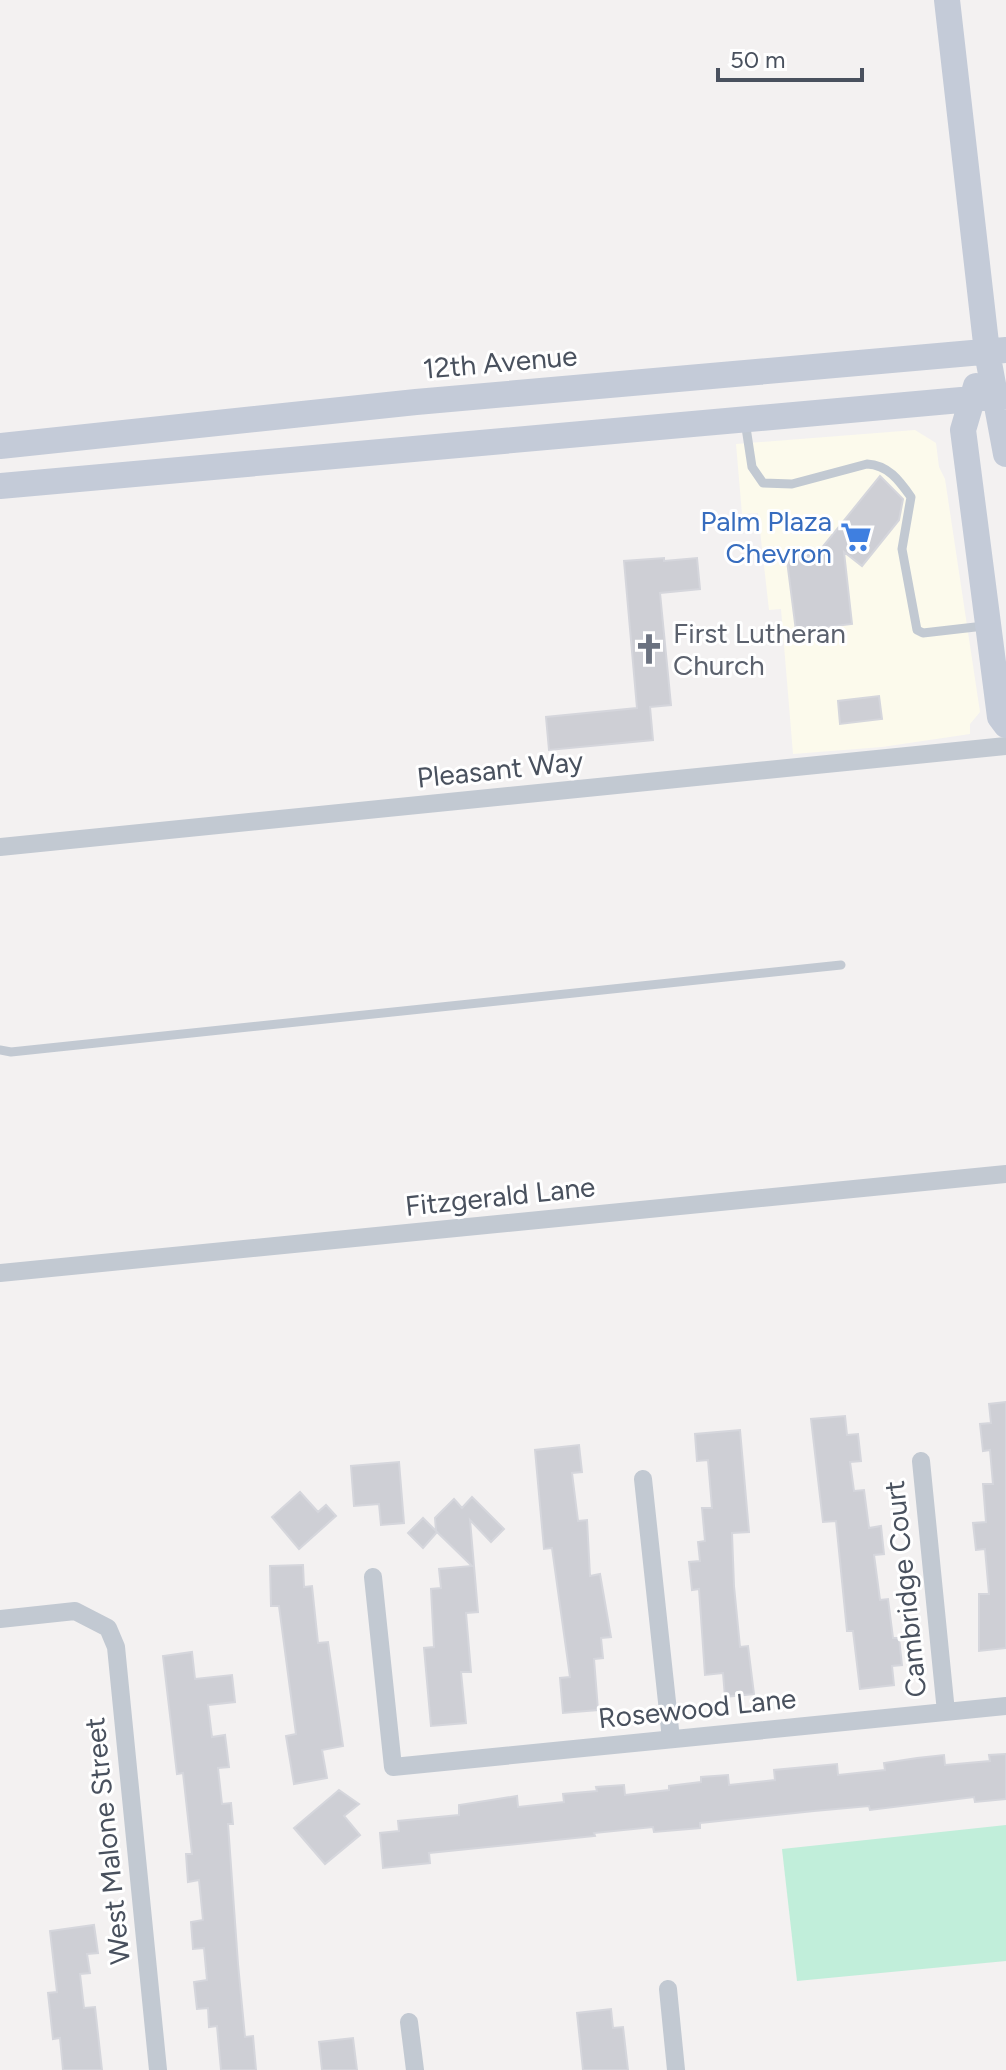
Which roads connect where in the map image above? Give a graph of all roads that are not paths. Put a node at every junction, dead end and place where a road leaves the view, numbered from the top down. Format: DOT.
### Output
graph roads {
  1 [pos="947,0"];
  2 [pos="996,351"];
  3 [pos="992,397"];
  4 [pos="744,418"];
  5 [pos="0,446"];
  6 [pos="1006,454"];
  7 [pos="0,486"];
  8 [pos="988,626"];
  9 [pos="1006,725"];
  10 [pos="1006,746"];
  11 [pos="0,847"];
  12 [pos="841,965"];
  13 [pos="0,1050"];
  14 [pos="1006,1174"];
  15 [pos="0,1273"];
  16 [pos="921,1461"];
  17 [pos="643,1479"];
  18 [pos="373,1577"];
  19 [pos="0,1619"];
  20 [pos="1006,1706"];
  21 [pos="946,1712"];
  22 [pos="671,1739"];
  23 [pos="668,1989"];
  24 [pos="409,2022"];
  25 [pos="158,2070"];
  26 [pos="415,2070"];
  27 [pos="676,2070"];
  1 -- 2 [label="main road"];
  2 -- 3 [label="main road"];
  2 -- 5 [label="main road, 12th Avenue"];
  3 -- 4 [label="main road"];
  3 -- 6 [label="main road"];
  3 -- 8 [label="main road"];
  4 -- 7 [label="main road"];
  4 -- 8 [label="lane"];
  8 -- 9 [label="main road"];
  10 -- 11 [label="street, Pleasant Way"];
  12 -- 13 [label="lane"];
  14 -- 15 [label="street, Fitzgerald Lane"];
  16 -- 21 [label="street, Cambridge Court"];
  17 -- 22 [label="street"];
  18 -- 22 [label="street, Rosewood Lane"];
  19 -- 25 [label="street, West Malone Street"];
  20 -- 21 [label="street, Rosewood Lane"];
  21 -- 22 [label="street, Rosewood Lane"];
  23 -- 27 [label="street"];
  24 -- 26 [label="street"];
}
